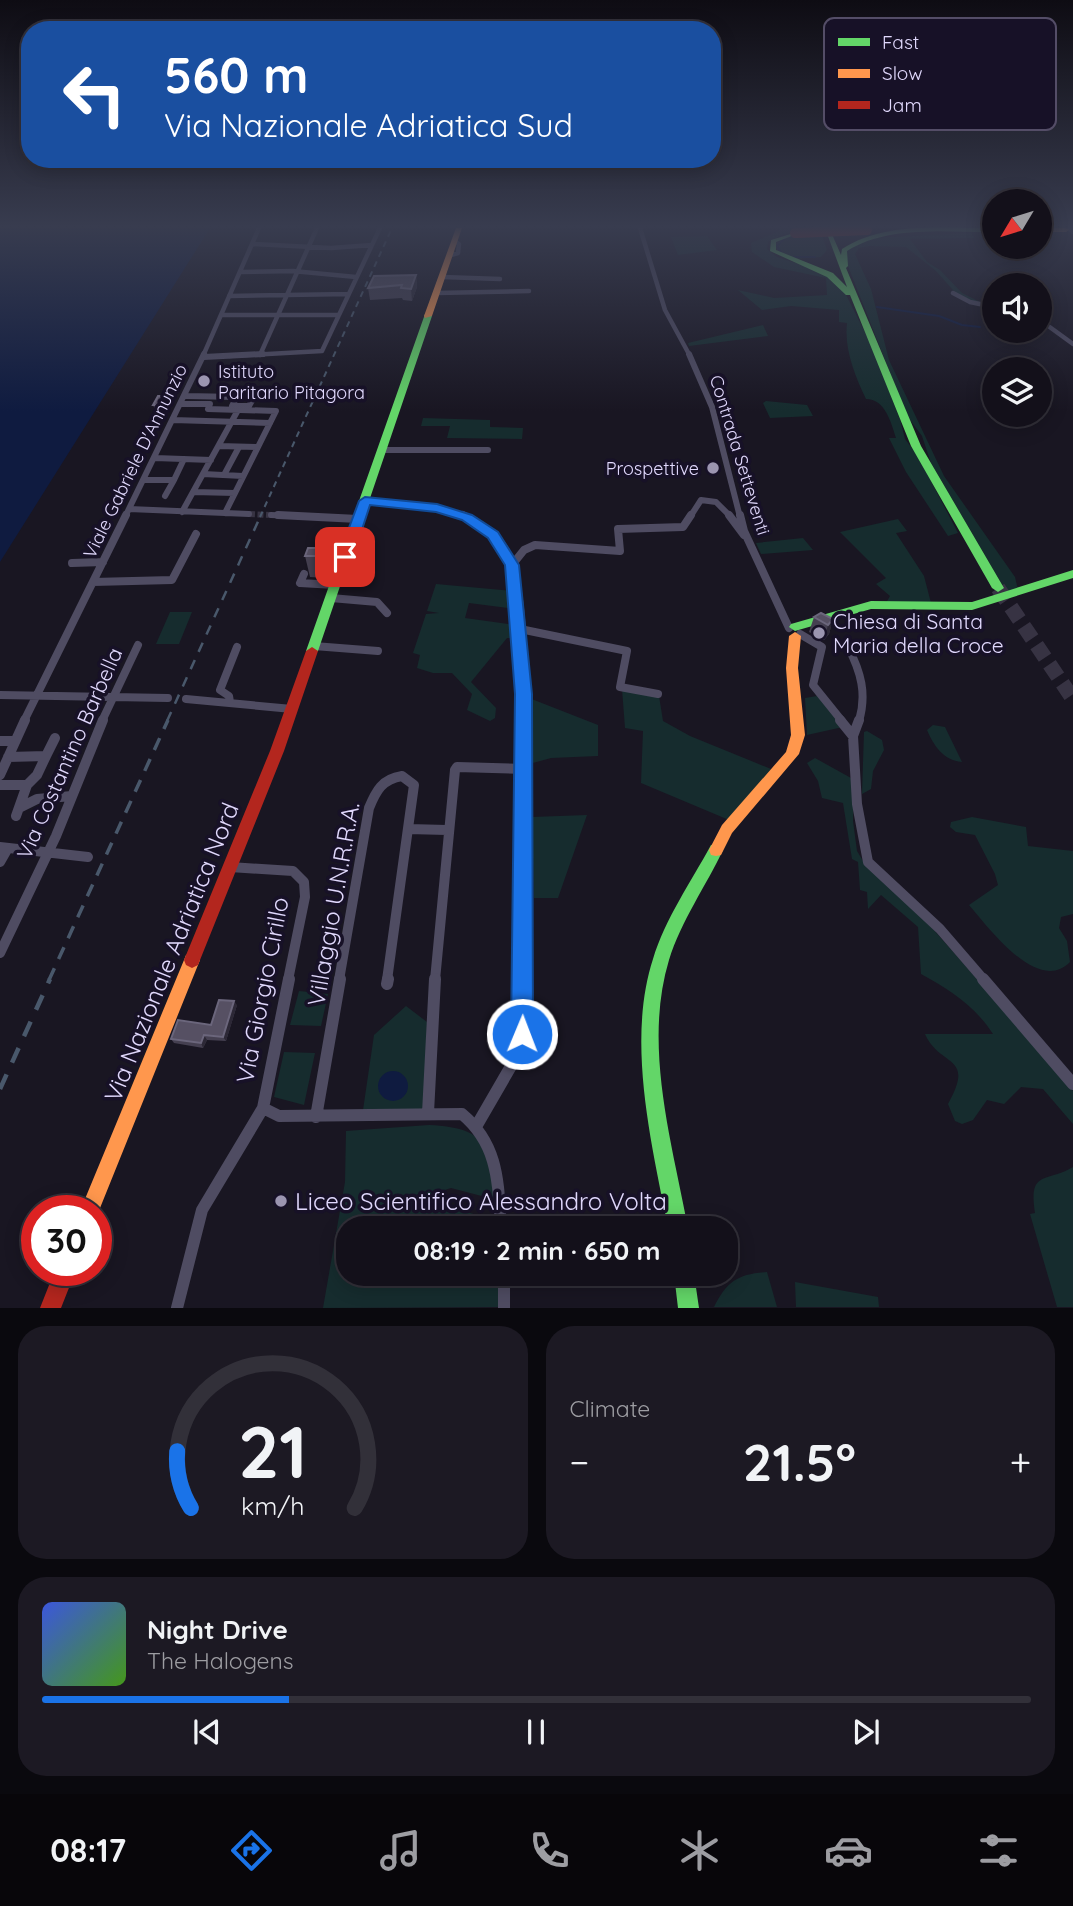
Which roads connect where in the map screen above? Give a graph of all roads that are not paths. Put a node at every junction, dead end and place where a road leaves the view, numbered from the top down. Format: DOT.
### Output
graph roads {
  1 [pos="232,289"];
  2 [pos="290,289"];
  3 [pos="351,289"];
  4 [pos="438,289"];
  5 [pos="659,289"];
  6 [pos="844,289"];
  7 [pos="851,289"];
  8 [pos="529,291"];
  9 [pos="437,293"];
  10 [pos="953,293"];
  11 [pos="349,294"];
  12 [pos="288,295"];
  13 [pos="229,296"];
  14 [pos="982,304"];
  15 [pos="857,305"];
  16 [pos="222,315"];
  17 [pos="277,316"];
  18 [pos="339,316"];
  19 [pos="1052,329"];
  20 [pos="1073,344"];
  21 [pos="204,355"];
  22 [pos="260,355"];
  23 [pos="238,388"];
  24 [pos="186,396"];
  25 [pos="234,397"];
  26 [pos="254,397"];
  27 [pos="182,404"];
  28 [pos="208,409"];
  29 [pos="239,410"];
  30 [pos="173,420"];
  31 [pos="201,421"];
  32 [pos="231,422"];
  33 [pos="270,423"];
  34 [pos="219,446"];
  35 [pos="239,447"];
  36 [pos="257,447"];
  37 [pos="383,450"];
  38 [pos="488,450"];
  39 [pos="155,458"];
  40 [pos="184,459"];
  41 [pos="211,460"];
  42 [pos="203,474"];
  43 [pos="224,475"];
  44 [pos="243,476"];
  45 [pos="145,480"];
  46 [pos="174,480"];
  47 [pos="193,492"];
  48 [pos="235,493"];
  49 [pos="165,496"];
  50 [pos="365,501"];
  51 [pos="129,509"];
  52 [pos="182,512"];
  53 [pos="225,513"];
  54 [pos="249,514"];
  55 [pos="271,515"];
  56 [pos="358,519"];
  57 [pos="195,534"];
  58 [pos="748,539"];
  59 [pos="103,562"];
  60 [pos="72,563"];
  61 [pos="512,565"];
  62 [pos="304,574"];
  63 [pos="1073,574"];
  64 [pos="93,582"];
  65 [pos="998,588"];
  66 [pos="333,592"];
  67 [pos="387,613"];
  68 [pos="794,628"];
  69 [pos="520,629"];
  70 [pos="138,645"];
  71 [pos="314,646"];
  72 [pos="237,647"];
  73 [pos="848,647"];
  74 [pos="378,651"];
  75 [pos="658,694"];
  76 [pos="0,695"];
  77 [pos="36,695"];
  78 [pos="112,696"];
  79 [pos="168,698"];
  80 [pos="186,699"];
  81 [pos="230,702"];
  82 [pos="292,709"];
  83 [pos="853,736"];
  84 [pos="55,738"];
  85 [pos="0,741"];
  86 [pos="15,741"];
  87 [pos="46,756"];
  88 [pos="8,757"];
  89 [pos="524,769"];
  90 [pos="0,775"];
  91 [pos="0,785"];
  92 [pos="27,785"];
  93 [pos="72,796"];
  94 [pos="408,829"];
  95 [pos="447,830"];
  96 [pos="4,847"];
  97 [pos="47,852"];
  98 [pos="88,857"];
  99 [pos="0,862"];
  100 [pos="229,867"];
  101 [pos="0,953"];
  102 [pos="387,984"];
  103 [pos="1073,1084"];
  104 [pos="263,1108"];
  105 [pos="428,1114"];
  106 [pos="316,1117"];
  107 [pos="477,1125"];
  108 [pos="96,1195"];
  109 [pos="500,1216"];
  110 [pos="676,1216"];
  111 [pos="59,1286"];
  112 [pos="504,1286"];
  113 [pos="686,1286"];
  114 [pos="50,1307"];
  115 [pos="177,1307"];
  116 [pos="504,1307"];
  117 [pos="689,1307"];
  1 -- 13 [label="street, Viale Gabriele D'Annunzio"];
  2 -- 12 [label="street"];
  3 -- 11 [label="street"];
  4 -- 9 [label="main road, Via Nazionale Adriatica Nord"];
  5 -- 58 [label="street, Contrada Setteventi"];
  6 -- 15 [label="main road"];
  7 -- 15 [label="main road"];
  8 -- 9 [label="street"];
  9 -- 37 [label="main road, Via Nazionale Adriatica Nord"];
  10 -- 14 [label="street"];
  11 -- 12 [label="street"];
  11 -- 18 [label="street"];
  12 -- 13 [label="street"];
  12 -- 17 [label="street"];
  13 -- 16 [label="street, Viale Gabriele D'Annunzio"];
  15 -- 65 [label="main road"];
  16 -- 17 [label="street"];
  16 -- 21 [label="street, Viale Gabriele D'Annunzio"];
  17 -- 18 [label="street"];
  17 -- 22 [label="street"];
  18 -- 22 [label="street"];
  19 -- 20 [label="street"];
  21 -- 22 [label="street"];
  21 -- 24 [label="street, Viale Gabriele D'Annunzio"];
  23 -- 25 [label="street"];
  24 -- 25 [label="street"];
  24 -- 27 [label="street, Viale Gabriele D'Annunzio"];
  25 -- 26 [label="street"];
  27 -- 28 [label="street"];
  27 -- 30 [label="street, Viale Gabriele D'Annunzio"];
  28 -- 29 [label="street"];
  28 -- 31 [label="street"];
  29 -- 32 [label="street"];
  29 -- 33 [label="street"];
  30 -- 31 [label="street"];
  30 -- 39 [label="street, Viale Gabriele D'Annunzio"];
  31 -- 32 [label="street"];
  32 -- 33 [label="street"];
  32 -- 34 [label="street"];
  33 -- 36 [label="street"];
  34 -- 35 [label="street"];
  34 -- 41 [label="street"];
  35 -- 36 [label="street"];
  35 -- 43 [label="street"];
  36 -- 44 [label="street"];
  37 -- 38 [label="street"];
  37 -- 50 [label="main road, Via Nazionale Adriatica Nord"];
  39 -- 40 [label="street"];
  39 -- 45 [label="street, Viale Gabriele D'Annunzio"];
  40 -- 41 [label="street"];
  40 -- 46 [label="street"];
  41 -- 42 [label="street"];
  42 -- 43 [label="street"];
  42 -- 47 [label="street"];
  43 -- 44 [label="street"];
  44 -- 48 [label="street"];
  45 -- 46 [label="street"];
  45 -- 51 [label="street, Viale Gabriele D'Annunzio"];
  46 -- 49 [label="street"];
  47 -- 48 [label="street"];
  47 -- 52 [label="street"];
  48 -- 53 [label="street"];
  50 -- 56 [label="main road, Via Nazionale Adriatica Nord"];
  50 -- 61 [label="street"];
  51 -- 52 [label="street"];
  51 -- 59 [label="street, Viale Gabriele D'Annunzio"];
  52 -- 53 [label="street"];
  53 -- 54 [label="street"];
  55 -- 56 [label="street"];
  56 -- 66 [label="main road, Via Nazionale Adriatica Nord"];
  57 -- 64 [label="street, Viale Gabriele D'Annunzio"];
  58 -- 61 [label="street"];
  58 -- 68 [label="street, Contrada Setteventi"];
  59 -- 60 [label="street"];
  59 -- 64 [label="street, Viale Gabriele D'Annunzio"];
  61 -- 69 [label="street"];
  62 -- 66 [label="street"];
  63 -- 68 [label="main road"];
  64 -- 77 [label="street, Viale Gabriele D'Annunzio"];
  66 -- 67 [label="street"];
  66 -- 71 [label="main road, Via Nazionale Adriatica Nord"];
  68 -- 83 [label="street, Contrada Setteventi"];
  68 -- 110 [label="main road"];
  69 -- 75 [label="street"];
  69 -- 89 [label="street"];
  70 -- 78 [label="street, Via Costantino Barbella"];
  71 -- 74 [label="street"];
  71 -- 82 [label="main road, Via Nazionale Adriatica Nord"];
  72 -- 81 [label="street"];
  73 -- 83 [label="street"];
  76 -- 77 [label="street"];
  77 -- 78 [label="street"];
  77 -- 86 [label="street, Viale Gabriele D'Annunzio"];
  78 -- 79 [label="street"];
  78 -- 93 [label="street, Via Costantino Barbella"];
  80 -- 81 [label="street"];
  81 -- 82 [label="street"];
  82 -- 100 [label="main road, Via Nazionale Adriatica Nord"];
  83 -- 103 [label="street"];
  84 -- 87 [label="street"];
  85 -- 86 [label="street"];
  86 -- 88 [label="street, Viale Gabriele D'Annunzio"];
  87 -- 88 [label="street"];
  87 -- 92 [label="street"];
  88 -- 90 [label="street, Viale Gabriele D'Annunzio"];
  89 -- 95 [label="street"];
  89 -- 107 [label="street"];
  91 -- 92 [label="street"];
  92 -- 93 [label="street"];
  93 -- 97 [label="street, Via Costantino Barbella"];
  94 -- 95 [label="street"];
  94 -- 102 [label="street, Villaggio U.N.R.R.A."];
  94 -- 106 [label="street, Villaggio U.N.R.R.A."];
  95 -- 105 [label="street"];
  96 -- 97 [label="street"];
  96 -- 99 [label="street"];
  97 -- 98 [label="street"];
  97 -- 101 [label="street, Via Costantino Barbella"];
  100 -- 104 [label="street, Via Giorgio Cirillo"];
  100 -- 108 [label="main road, Via Nazionale Adriatica Nord"];
  104 -- 106 [label="street, Via Giorgio Cirillo"];
  104 -- 115 [label="street"];
  105 -- 106 [label="street, Via Giorgio Cirillo"];
  105 -- 107 [label="street, Via Giorgio Cirillo"];
  107 -- 109 [label="street"];
  111 -- 114 [label="main road"];
  112 -- 116 [label="street"];
  113 -- 117 [label="main road"];
}
